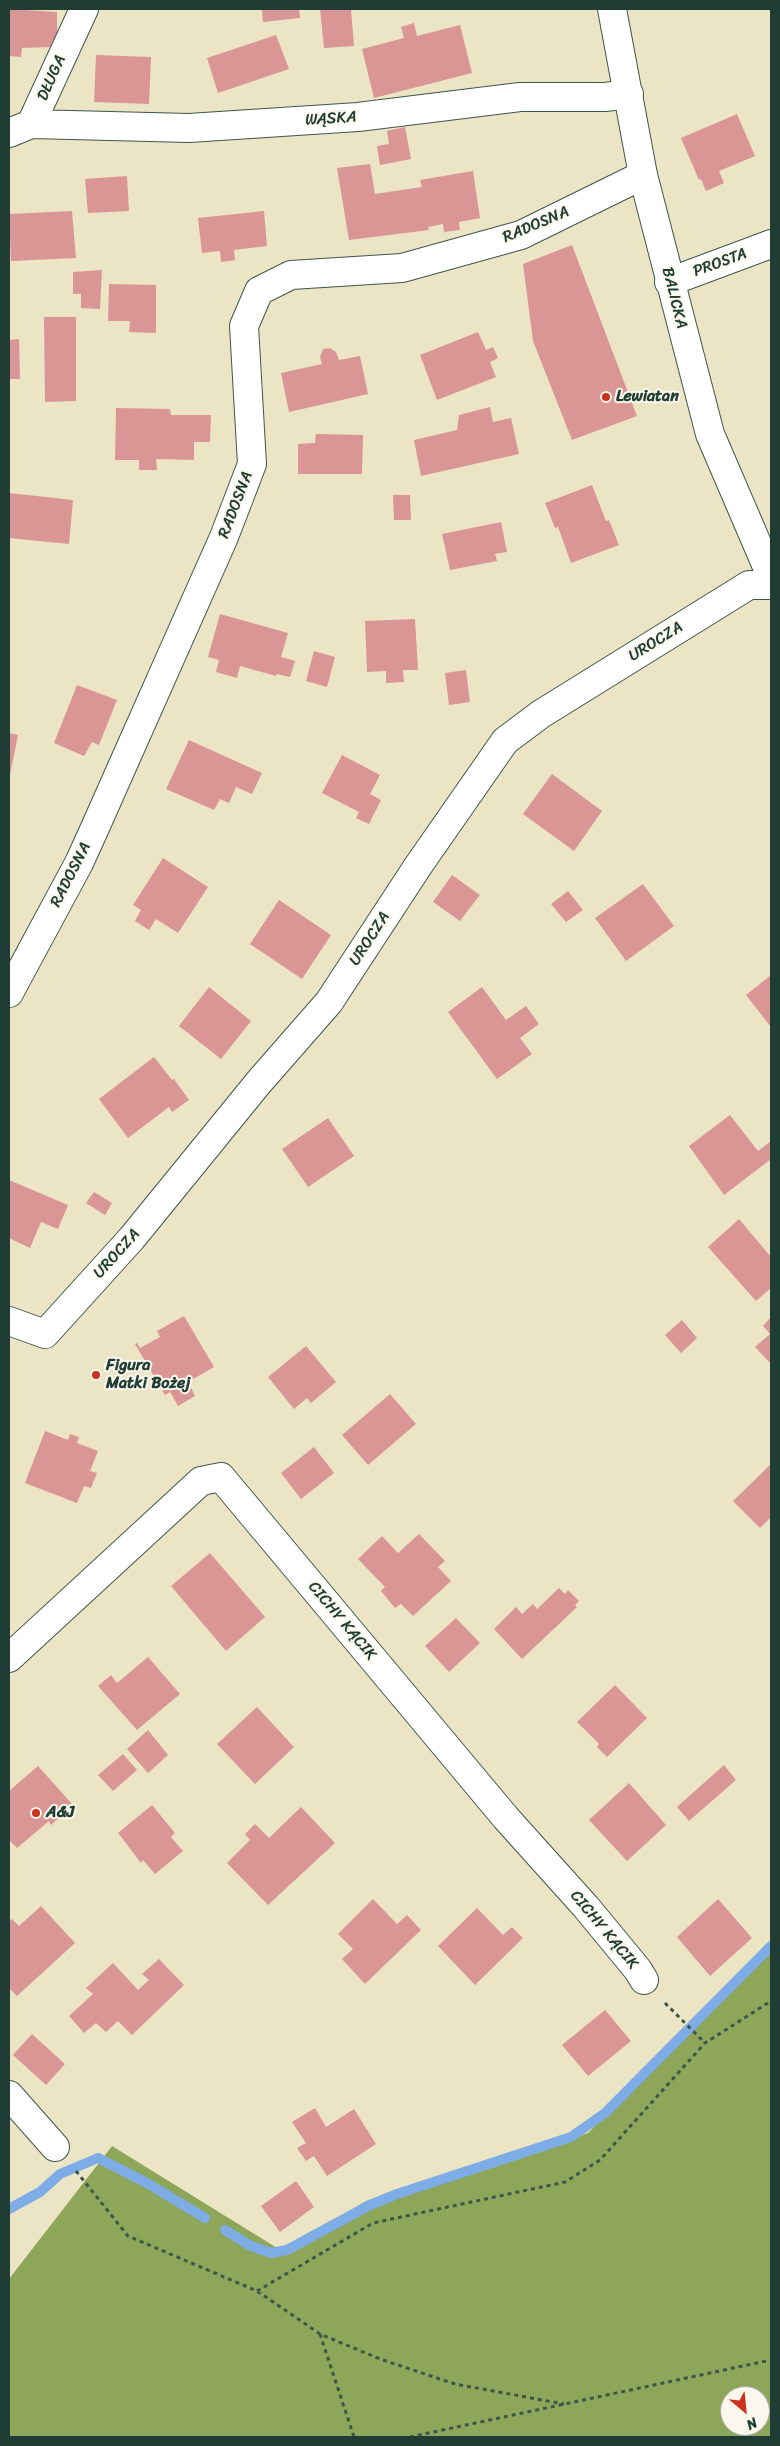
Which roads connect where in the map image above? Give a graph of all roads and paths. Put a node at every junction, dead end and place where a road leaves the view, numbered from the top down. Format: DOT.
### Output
graph roads {
  1 [pos="84,9"];
  2 [pos="612,9"];
  3 [pos="629,94"];
  4 [pos="20,129"];
  5 [pos="644,174"];
  6 [pos="771,244"];
  7 [pos="669,282"];
  8 [pos="771,576"];
  9 [pos="771,585"];
  10 [pos="9,993"];
  11 [pos="9,1322"];
  12 [pos="9,1658"];
  13 [pos="644,1980"];
  14 [pos="771,2001"];
  15 [pos="678,2018"];
  16 [pos="704,2042"];
  17 [pos="9,2095"];
  18 [pos="55,2147"];
  19 [pos="78,2175"];
  20 [pos="257,2291"];
  21 [pos="320,2334"];
  22 [pos="771,2360"];
  23 [pos="564,2404"];
  24 [pos="354,2437"];
  25 [pos="410,2437"];
  1 -- 4 [label="street, DŁUGA"];
  2 -- 3 [label="street, BALICKA"];
  3 -- 4 [label="street, WĄSKA"];
  3 -- 5 [label="street, BALICKA"];
  5 -- 7 [label="street, BALICKA"];
  5 -- 10 [label="street, RADOSNA"];
  6 -- 7 [label="street, PROSTA"];
  7 -- 8 [label="street, BALICKA"];
  9 -- 11 [label="street, UROCZA"];
  12 -- 13 [label="street, CICHY KĄCIK"];
  14 -- 16 [label="path"];
  15 -- 16 [label="path"];
  16 -- 20 [label="path"];
  17 -- 18 [label="street"];
  19 -- 20 [label="path"];
  20 -- 21 [label="path"];
  21 -- 23 [label="path"];
  21 -- 24 [label="path"];
  22 -- 23 [label="path"];
  23 -- 25 [label="path"];
}
